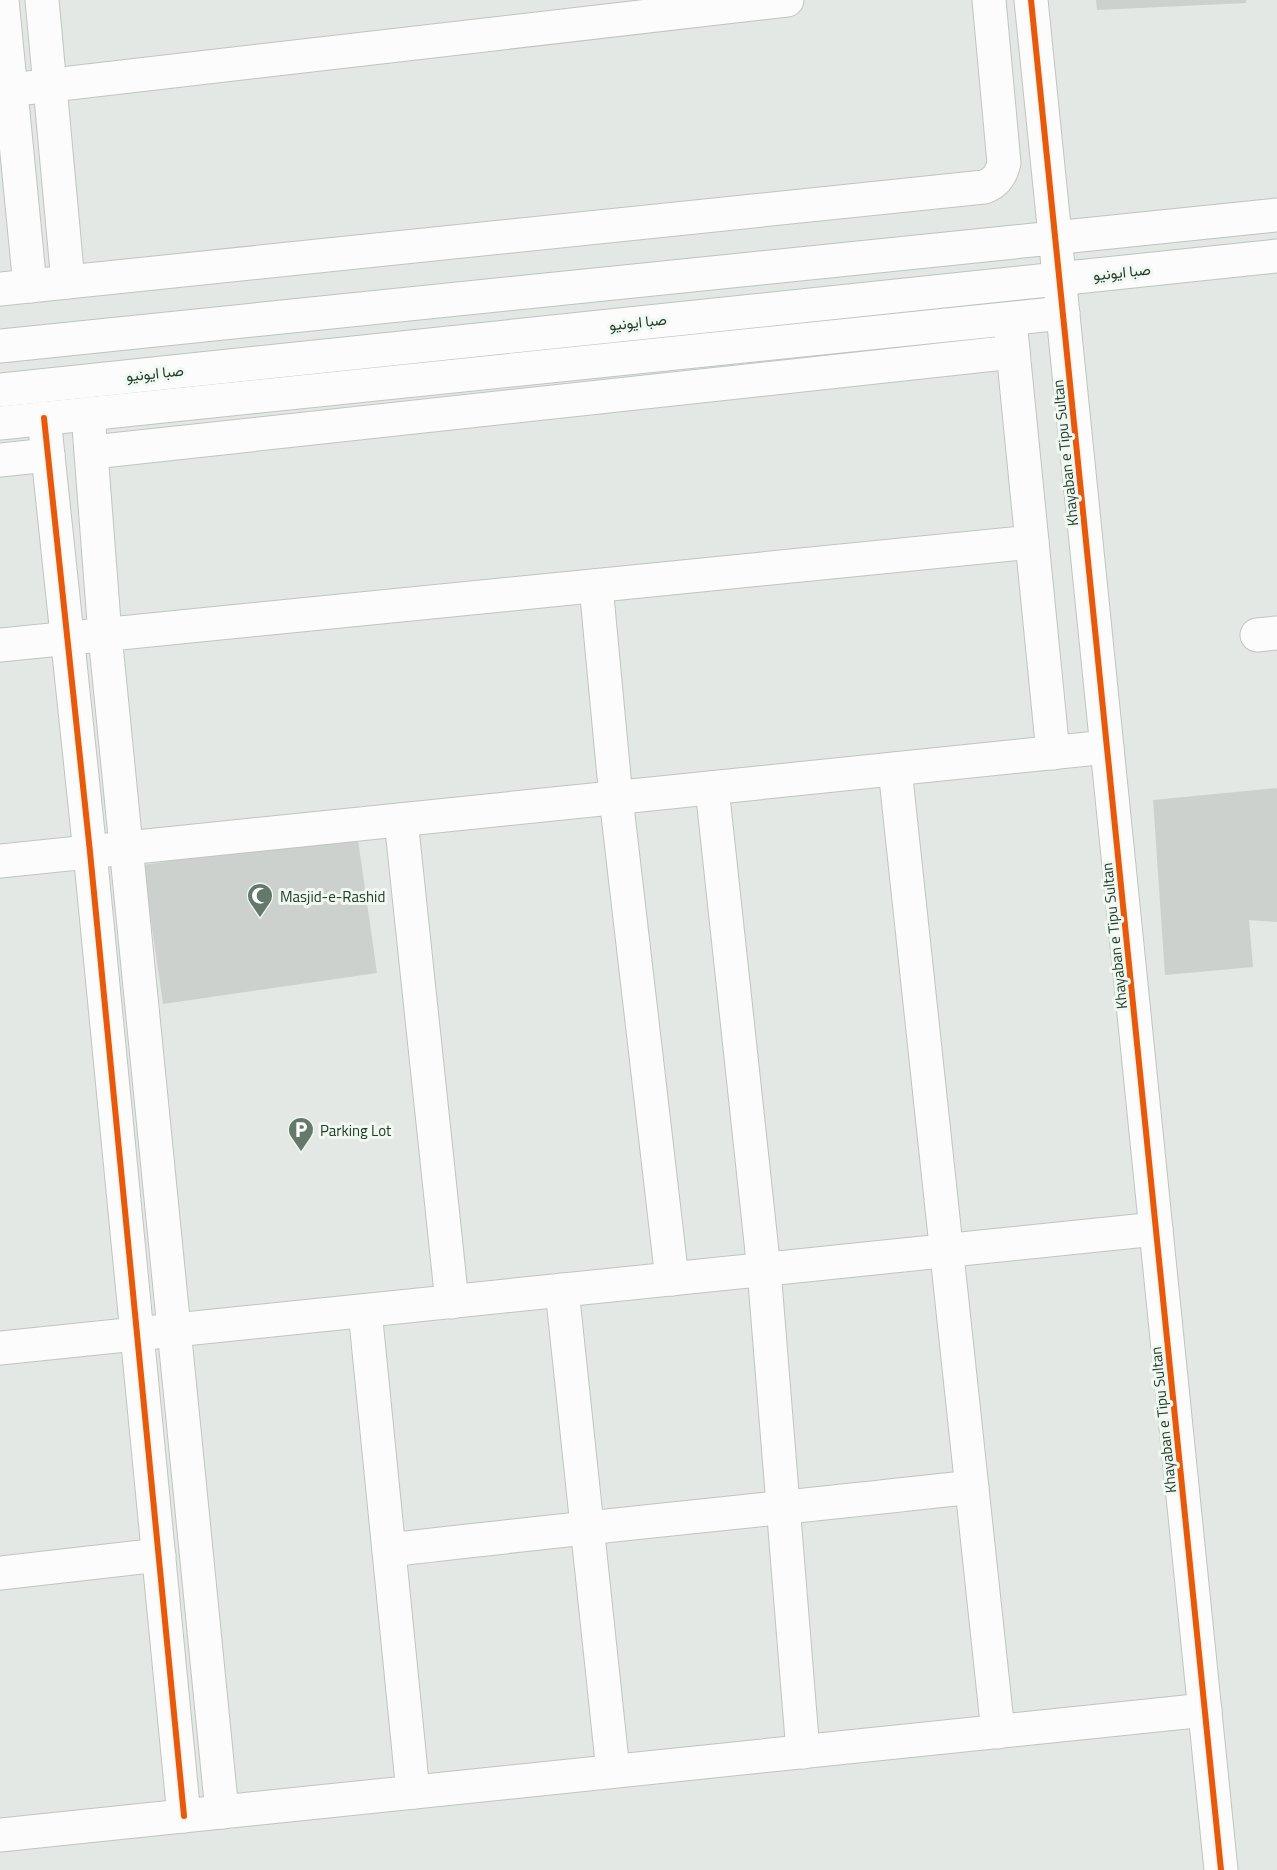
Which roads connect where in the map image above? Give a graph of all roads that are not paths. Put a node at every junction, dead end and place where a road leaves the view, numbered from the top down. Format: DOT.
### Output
graph roads {
  1 [pos="2,0"];
  2 [pos="42,0"];
  3 [pos="786,0"];
  4 [pos="988,0"];
  5 [pos="1031,0"];
  6 [pos="50,85"];
  7 [pos="5,90"];
  8 [pos="1277,215"];
  9 [pos="1055,238"];
  10 [pos="1277,256"];
  11 [pos="1059,278"];
  12 [pos="68,282"];
  13 [pos="15,287"];
  14 [pos="1063,313"];
  15 [pos="1010,318"];
  16 [pos="0,346"];
  17 [pos="1013,352"];
  18 [pos="0,390"];
  19 [pos="88,414"];
  20 [pos="44,418"];
  21 [pos="0,423"];
  22 [pos="93,452"];
  23 [pos="48,455"];
  24 [pos="0,460"];
  25 [pos="1032,542"];
  26 [pos="596,586"];
  27 [pos="105,634"];
  28 [pos="67,638"];
  29 [pos="0,645"];
  30 [pos="1107,747"];
  31 [pos="1053,753"];
  32 [pos="895,769"];
  33 [pos="712,788"];
  34 [pos="616,798"];
  35 [pos="401,820"];
  36 [pos="127,848"];
  37 [pos="90,852"];
  38 [pos="0,861"];
  39 [pos="1156,1229"];
  40 [pos="946,1251"];
  41 [pos="764,1270"];
  42 [pos="672,1279"];
  43 [pos="562,1290"];
  44 [pos="452,1302"];
  45 [pos="364,1311"];
  46 [pos="174,1330"];
  47 [pos="138,1334"];
  48 [pos="0,1348"];
  49 [pos="972,1486"];
  50 [pos="783,1508"];
  51 [pos="587,1526"];
  52 [pos="388,1550"];
  53 [pos="159,1556"];
  54 [pos="0,1573"];
  55 [pos="1205,1710"];
  56 [pos="998,1732"];
  57 [pos="803,1752"];
  58 [pos="613,1772"];
  59 [pos="413,1792"];
  60 [pos="222,1812"];
  61 [pos="184,1816"];
  62 [pos="0,1835"];
  63 [pos="1221,1870"];
  1 -- 7 [label="street"];
  2 -- 6 [label="street"];
  3 -- 6 [label="street"];
  4 -- 12 [label="street"];
  5 -- 9 [label="street, Khayaban e Tipu Sultan"];
  6 -- 7 [label="street"];
  6 -- 12 [label="street"];
  7 -- 13 [label="street"];
  8 -- 9 [label="street"];
  9 -- 11 [label="street, Khayaban e Tipu Sultan"];
  9 -- 16 [label="street"];
  10 -- 11 [label="street, صبا ایونیو"];
  11 -- 14 [label="street, Khayaban e Tipu Sultan"];
  11 -- 18 [label="street, صبا ایونیو"];
  12 -- 13 [label="street"];
  14 -- 15 [label="street"];
  14 -- 30 [label="street, Khayaban e Tipu Sultan"];
  15 -- 17 [label="street"];
  15 -- 19 [label="street"];
  17 -- 22 [label="street"];
  17 -- 25 [label="street"];
  19 -- 20 [label="street"];
  19 -- 22 [label="street"];
  20 -- 21 [label="street"];
  20 -- 23 [label="street"];
  22 -- 27 [label="street"];
  23 -- 24 [label="street"];
  23 -- 28 [label="street"];
  25 -- 26 [label="street"];
  25 -- 31 [label="street"];
  26 -- 27 [label="street"];
  26 -- 34 [label="street"];
  27 -- 28 [label="street"];
  27 -- 36 [label="street"];
  28 -- 29 [label="street"];
  28 -- 37 [label="street"];
  30 -- 31 [label="street"];
  30 -- 39 [label="street, Khayaban e Tipu Sultan"];
  31 -- 32 [label="street"];
  32 -- 33 [label="street"];
  32 -- 40 [label="street"];
  33 -- 34 [label="street"];
  33 -- 41 [label="street"];
  34 -- 35 [label="street"];
  34 -- 42 [label="street"];
  35 -- 36 [label="street"];
  35 -- 44 [label="street"];
  36 -- 37 [label="street"];
  36 -- 46 [label="street"];
  37 -- 38 [label="street"];
  37 -- 47 [label="street"];
  39 -- 40 [label="street"];
  39 -- 55 [label="street, Khayaban e Tipu Sultan"];
  40 -- 41 [label="street"];
  40 -- 49 [label="street"];
  41 -- 42 [label="street"];
  41 -- 50 [label="street"];
  42 -- 43 [label="street"];
  43 -- 44 [label="street"];
  43 -- 51 [label="street"];
  44 -- 45 [label="street"];
  45 -- 46 [label="street"];
  45 -- 52 [label="street"];
  46 -- 47 [label="street"];
  46 -- 60 [label="street"];
  47 -- 48 [label="street"];
  47 -- 53 [label="street"];
  49 -- 50 [label="street"];
  49 -- 56 [label="street"];
  50 -- 51 [label="street"];
  50 -- 57 [label="street"];
  51 -- 52 [label="street"];
  51 -- 58 [label="street"];
  52 -- 59 [label="street"];
  53 -- 54 [label="street"];
  53 -- 61 [label="street"];
  55 -- 56 [label="street"];
  55 -- 63 [label="street, Khayaban e Tipu Sultan"];
  56 -- 57 [label="street"];
  57 -- 58 [label="street"];
  58 -- 59 [label="street"];
  59 -- 60 [label="street"];
  60 -- 61 [label="street"];
  61 -- 62 [label="street"];
}
